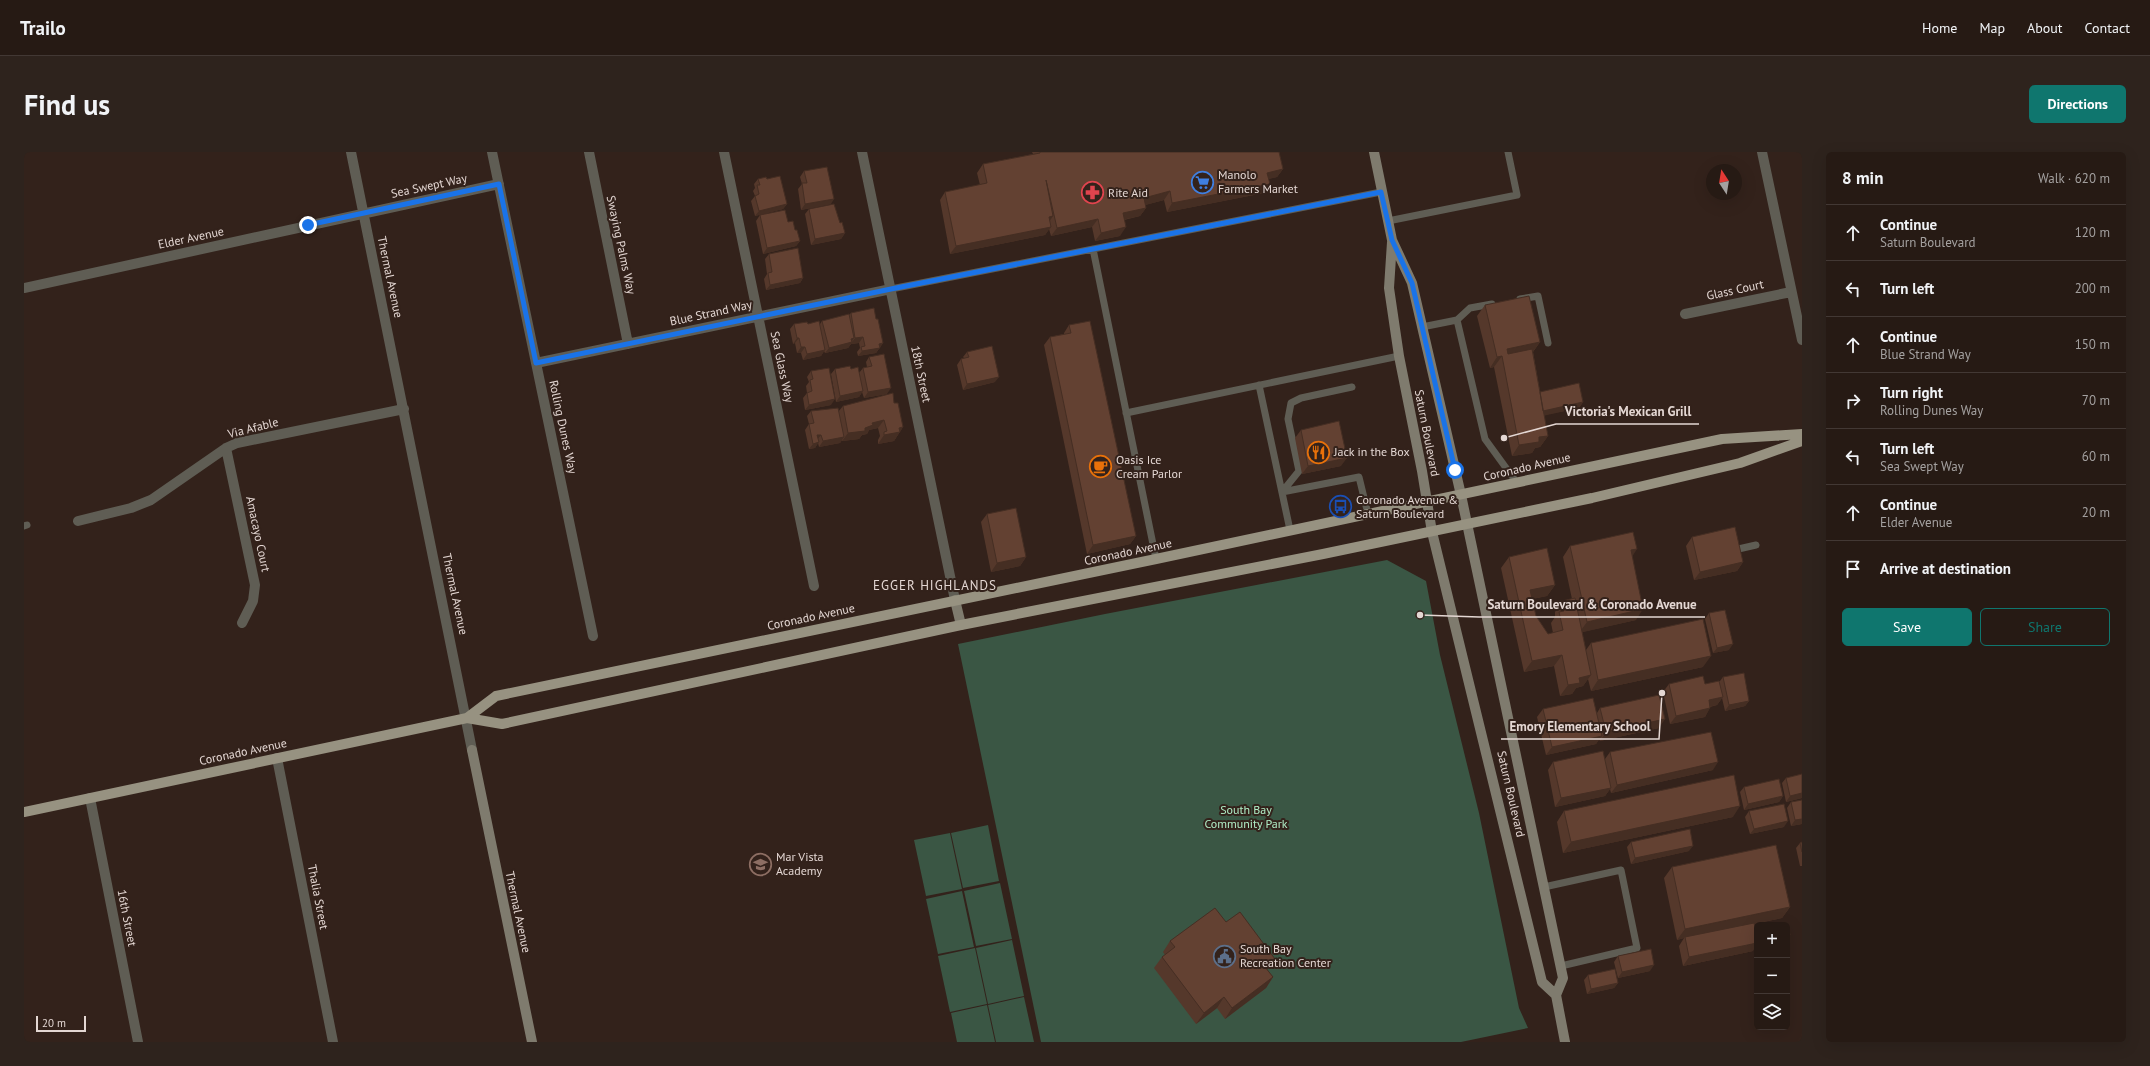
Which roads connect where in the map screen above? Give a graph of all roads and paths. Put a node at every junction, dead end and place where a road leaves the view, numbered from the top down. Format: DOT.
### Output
graph roads {
  1 [pos="351,152"];
  2 [pos="492,152"];
  3 [pos="589,152"];
  4 [pos="724,152"];
  5 [pos="862,152"];
  6 [pos="1374,152"];
  7 [pos="1508,152"];
  8 [pos="1762,152"];
  9 [pos="499,184"];
  10 [pos="1381,192"];
  11 [pos="364,214"];
  12 [pos="1388,221"];
  13 [pos="1392,240"];
  14 [pos="1093,249"];
  15 [pos="24,288"];
  16 [pos="891,289"];
  17 [pos="1791,292"];
  18 [pos="1516,300"];
  19 [pos="1500,303"];
  20 [pos="1685,314"];
  21 [pos="758,316"];
  22 [pos="1457,320"];
  23 [pos="1422,327"];
  24 [pos="1802,340"];
  25 [pos="1548,343"];
  26 [pos="628,344"];
  27 [pos="1399,356"];
  28 [pos="536,363"];
  29 [pos="1259,385"];
  30 [pos="1352,387"];
  31 [pos="404,409"];
  32 [pos="1126,413"];
  33 [pos="1802,434"];
  34 [pos="1802,441"];
  35 [pos="226,448"];
  36 [pos="1517,483"];
  37 [pos="1282,492"];
  38 [pos="1461,494"];
  39 [pos="1427,501"];
  40 [pos="1368,514"];
  41 [pos="78,521"];
  42 [pos="1468,524"];
  43 [pos="1290,530"];
  44 [pos="1432,532"];
  45 [pos="1756,546"];
  46 [pos="1734,550"];
  47 [pos="1156,559"];
  48 [pos="814,586"];
  49 [pos="955,600"];
  50 [pos="242,623"];
  51 [pos="961,625"];
  52 [pos="593,636"];
  53 [pos="466,718"];
  54 [pos="277,758"];
  55 [pos="90,798"];
  56 [pos="24,812"];
  57 [pos="1544,887"];
  58 [pos="1561,966"];
  59 [pos="1556,995"];
  60 [pos="138,1042"];
  61 [pos="333,1042"];
  62 [pos="532,1042"];
  63 [pos="1565,1042"];
  1 -- 11 [label="street, Thermal Avenue"];
  2 -- 9 [label="street, Rolling Dunes Way"];
  3 -- 26 [label="street, Swaying Palms Way"];
  4 -- 21 [label="street, Sea Glass Way"];
  5 -- 16 [label="street, 18th Street"];
  6 -- 10 [label="street, Saturn Boulevard"];
  7 -- 12 [label="lane"];
  8 -- 17 [label="street"];
  9 -- 11 [label="street, Sea Swept Way"];
  9 -- 28 [label="street, Rolling Dunes Way"];
  10 -- 12 [label="street, Saturn Boulevard"];
  10 -- 14 [label="lane"];
  11 -- 15 [label="street, Elder Avenue"];
  11 -- 31 [label="street, Thermal Avenue"];
  12 -- 13 [label="street, Saturn Boulevard"];
  13 -- 23 [label="street, Saturn Boulevard"];
  13 -- 27 [label="street, Saturn Boulevard"];
  14 -- 16 [label="lane"];
  14 -- 32 [label="lane"];
  16 -- 21 [label="street, Blue Strand Way"];
  16 -- 49 [label="street, 18th Street"];
  17 -- 20 [label="street, Glass Court"];
  17 -- 24 [label="street"];
  18 -- 25 [label="lane"];
  19 -- 22 [label="lane"];
  21 -- 26 [label="street, Blue Strand Way"];
  21 -- 48 [label="street, Sea Glass Way"];
  22 -- 23 [label="lane"];
  22 -- 36 [label="lane"];
  23 -- 38 [label="street, Saturn Boulevard"];
  26 -- 28 [label="street, Blue Strand Way"];
  27 -- 29 [label="lane"];
  27 -- 39 [label="street, Saturn Boulevard"];
  28 -- 52 [label="street, Rolling Dunes Way"];
  29 -- 32 [label="lane"];
  29 -- 37 [label="lane"];
  30 -- 37 [label="lane"];
  31 -- 35 [label="street, Via Afable"];
  31 -- 53 [label="street, Thermal Avenue"];
  32 -- 47 [label="lane"];
  33 -- 36 [label="main road, Coronado Avenue"];
  34 -- 42 [label="main road, Coronado Avenue"];
  35 -- 41 [label="street, Via Afable"];
  35 -- 50 [label="street, Amacayo Court"];
  36 -- 38 [label="main road, Coronado Avenue"];
  37 -- 40 [label="lane"];
  37 -- 43 [label="lane"];
  38 -- 39 [label="main road, Coronado Avenue"];
  38 -- 42 [label="street, Saturn Boulevard"];
  39 -- 40 [label="main road, Coronado Avenue"];
  39 -- 44 [label="street, Saturn Boulevard"];
  40 -- 43 [label="main road, Coronado Avenue"];
  42 -- 44 [label="main road, Coronado Avenue"];
  42 -- 57 [label="street, Saturn Boulevard"];
  43 -- 47 [label="main road, Coronado Avenue"];
  44 -- 51 [label="main road, Coronado Avenue"];
  44 -- 59 [label="street, Saturn Boulevard"];
  45 -- 46 [label="lane"];
  47 -- 49 [label="main road, Coronado Avenue"];
  49 -- 51 [label="street"];
  49 -- 53 [label="main road, Coronado Avenue"];
  51 -- 53 [label="main road, Coronado Avenue"];
  53 -- 54 [label="main road, Coronado Avenue"];
  53 -- 62 [label="street, Thermal Avenue"];
  54 -- 55 [label="main road, Coronado Avenue"];
  54 -- 61 [label="street, Thalia Street"];
  55 -- 56 [label="main road, Coronado Avenue"];
  55 -- 60 [label="street, 16th Street"];
  57 -- 58 [label="street, Saturn Boulevard"];
  57 -- 58 [label="lane"];
  58 -- 59 [label="street, Saturn Boulevard"];
  59 -- 63 [label="street"];
}
